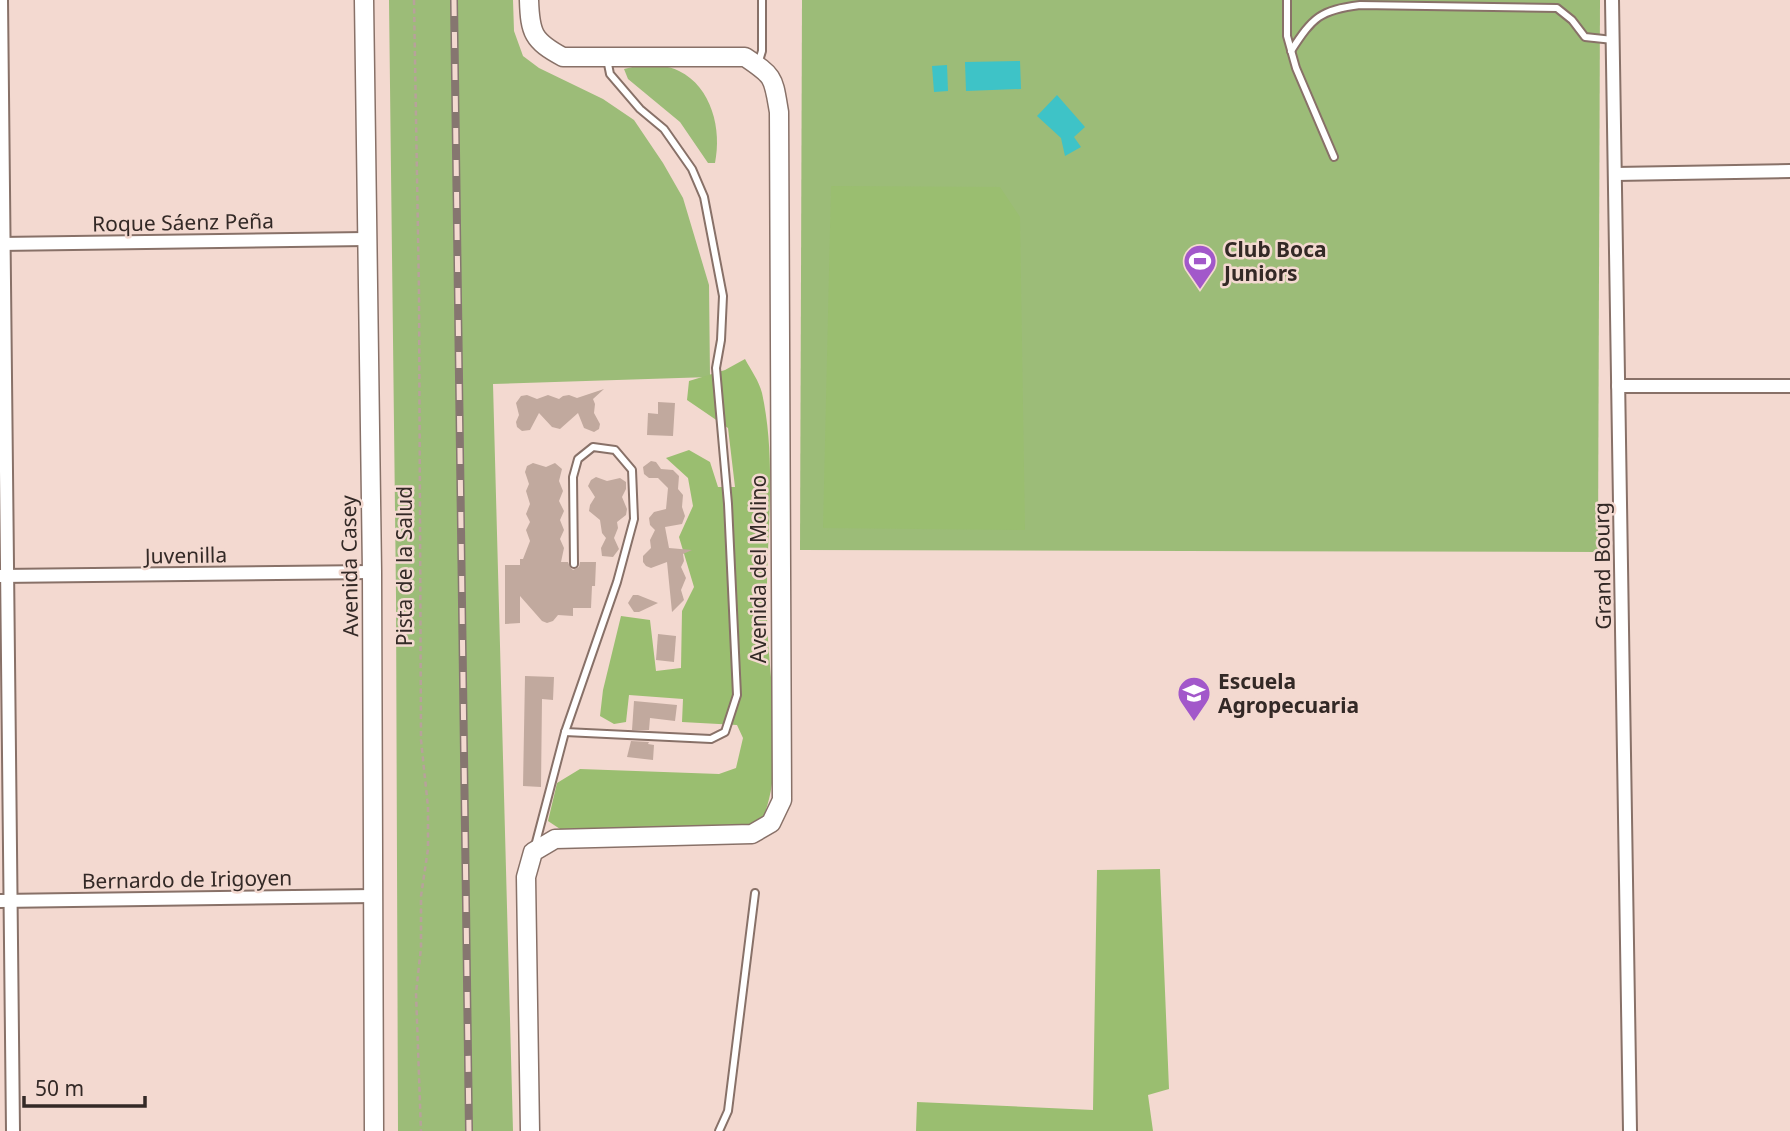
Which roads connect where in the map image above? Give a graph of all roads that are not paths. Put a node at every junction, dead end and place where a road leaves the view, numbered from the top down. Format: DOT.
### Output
graph roads {
  1 [pos="1,0"];
  2 [pos="364,0"];
  3 [pos="529,0"];
  4 [pos="762,0"];
  5 [pos="1287,0"];
  6 [pos="1612,0"];
  7 [pos="1613,40"];
  8 [pos="1291,51"];
  9 [pos="606,57"];
  10 [pos="757,65"];
  11 [pos="1334,157"];
  12 [pos="1790,171"];
  13 [pos="1615,174"];
  14 [pos="366,239"];
  15 [pos="2,244"];
  16 [pos="1618,386"];
  17 [pos="1790,386"];
  18 [pos="574,564"];
  19 [pos="372,572"];
  20 [pos="4,576"];
  21 [pos="565,732"];
  22 [pos="533,852"];
  23 [pos="755,894"];
  24 [pos="374,896"];
  25 [pos="5,900"];
  26 [pos="13,1131"];
  27 [pos="374,1131"];
  28 [pos="530,1131"];
  29 [pos="719,1131"];
  30 [pos="1630,1131"];
  1 -- 15 [label="street"];
  2 -- 14 [label="street, Avenida Casey"];
  3 -- 9 [label="street"];
  4 -- 10 [label="lane"];
  5 -- 8 [label="lane"];
  6 -- 7 [label="street, Grand Bourg"];
  7 -- 8 [label="lane"];
  7 -- 13 [label="street, Grand Bourg"];
  8 -- 11 [label="lane"];
  9 -- 10 [label="street"];
  9 -- 21 [label="lane"];
  10 -- 22 [label="street, Avenida del Molino"];
  12 -- 13 [label="street"];
  13 -- 16 [label="street, Grand Bourg"];
  14 -- 15 [label="street, Roque Sáenz Peña"];
  14 -- 19 [label="street, Avenida Casey"];
  15 -- 20 [label="street"];
  16 -- 17 [label="street"];
  16 -- 30 [label="street, Grand Bourg"];
  18 -- 21 [label="lane"];
  19 -- 20 [label="street, Juvenilla"];
  19 -- 24 [label="street, Avenida Casey"];
  20 -- 25 [label="street"];
  21 -- 22 [label="lane"];
  22 -- 28 [label="street"];
  23 -- 29 [label="lane"];
  24 -- 25 [label="street, Bernardo de Irigoyen"];
  24 -- 27 [label="street, Avenida Casey"];
  25 -- 26 [label="street"];
}
